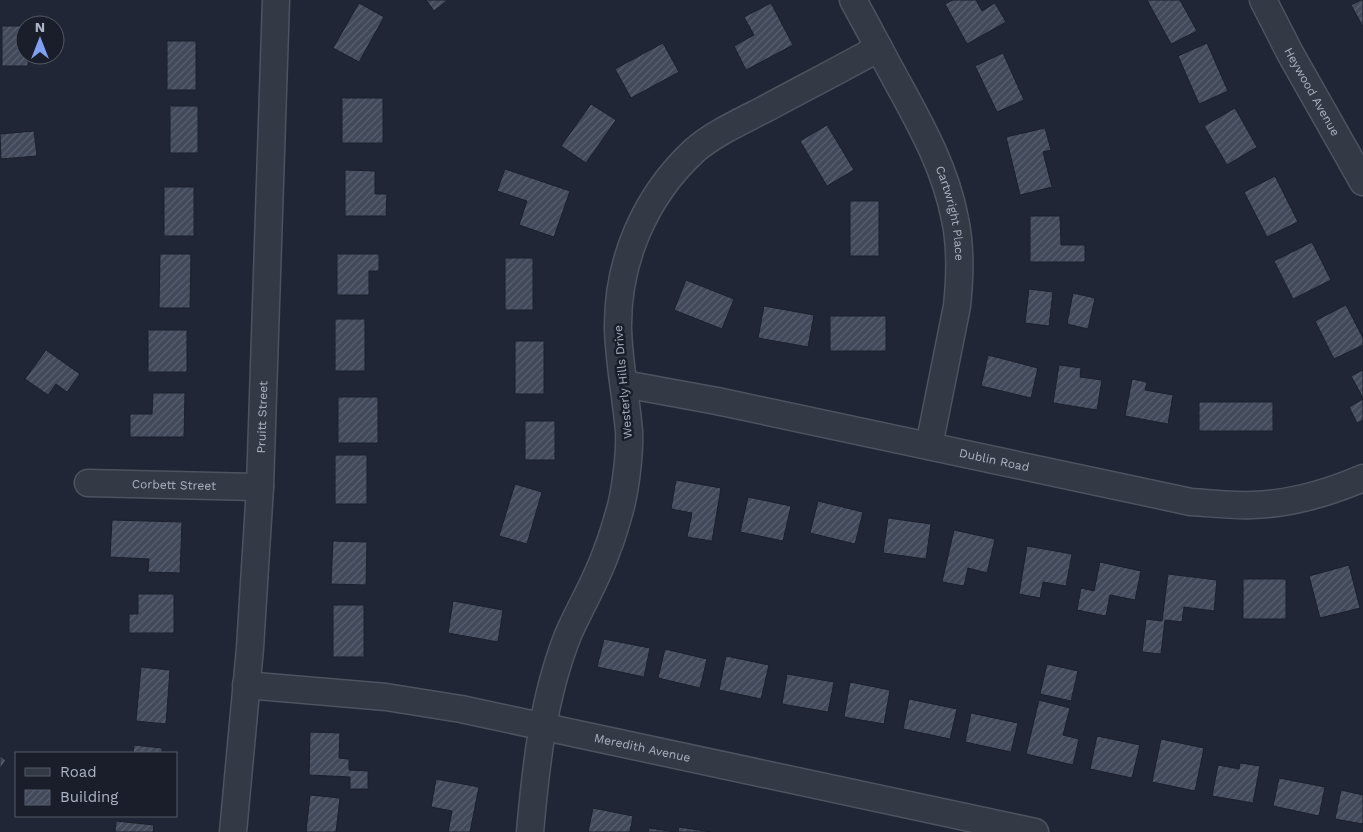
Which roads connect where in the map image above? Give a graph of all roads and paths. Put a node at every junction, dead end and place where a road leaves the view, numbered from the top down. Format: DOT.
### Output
graph roads {
  1 [pos="276,0"];
  2 [pos="853,0"];
  3 [pos="1263,0"];
  4 [pos="879,48"];
  5 [pos="1363,182"];
  6 [pos="624,384"];
  7 [pos="929,446"];
  8 [pos="1363,478"];
  9 [pos="88,483"];
  10 [pos="260,487"];
  11 [pos="246,685"];
  12 [pos="542,727"];
  13 [pos="233,832"];
  14 [pos="530,832"];
  15 [pos="1036,832"];
  1 -- 10 [label="street, Pruitt Street"];
  2 -- 4 [label="street, Cartwright Place"];
  3 -- 5 [label="street, Heywood Avenue"];
  4 -- 6 [label="street, Westerly Hills Drive"];
  4 -- 7 [label="street, Cartwright Place"];
  6 -- 7 [label="street, Dublin Road"];
  6 -- 12 [label="street, Westerly Hills Drive"];
  7 -- 8 [label="street, Dublin Road"];
  9 -- 10 [label="street, Corbett Street"];
  10 -- 11 [label="street, Pruitt Street"];
  11 -- 12 [label="street, Meredith Avenue"];
  11 -- 13 [label="street, Pruitt Street"];
  12 -- 14 [label="street, Westerly Hills Drive"];
  12 -- 15 [label="street, Meredith Avenue"];
}
